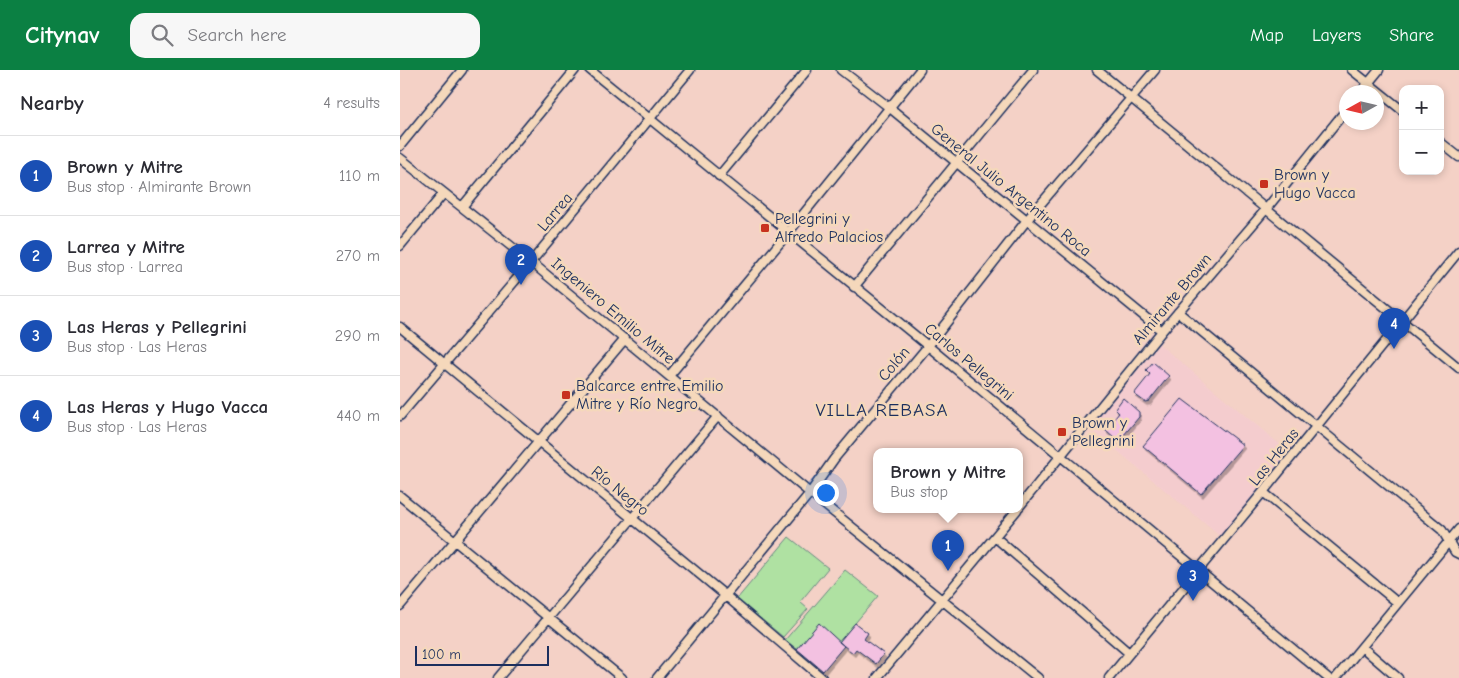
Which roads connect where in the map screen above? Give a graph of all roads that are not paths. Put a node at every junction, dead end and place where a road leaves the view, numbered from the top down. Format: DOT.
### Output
graph roads {
  1 [pos="462,70"];
  2 [pos="575,70"];
  3 [pos="590,70"];
  4 [pos="690,70"];
  5 [pos="807,70"];
  6 [pos="841,70"];
  7 [pos="920,70"];
  8 [pos="1033,70"];
  9 [pos="1097,70"];
  10 [pos="1155,70"];
  11 [pos="1352,70"];
  12 [pos="1380,70"];
  13 [pos="1368,83"];
  14 [pos="1131,97"];
  15 [pos="890,108"];
  16 [pos="1399,108"];
  17 [pos="649,119"];
  18 [pos="1339,119"];
  19 [pos="1444,145"];
  20 [pos="400,146"];
  21 [pos="1459,157"];
  22 [pos="400,158"];
  23 [pos="957,164"];
  24 [pos="719,176"];
  25 [pos="444,193"];
  26 [pos="462,207"];
  27 [pos="1267,208"];
  28 [pos="1027,220"];
  29 [pos="788,233"];
  30 [pos="400,246"];
  31 [pos="1459,251"];
  32 [pos="531,262"];
  33 [pos="854,287"];
  34 [pos="1178,312"];
  35 [pos="1401,321"];
  36 [pos="400,326"];
  37 [pos="1162,332"];
  38 [pos="624,339"];
  39 [pos="928,346"];
  40 [pos="444,364"];
  41 [pos="1459,368"];
  42 [pos="669,376"];
  43 [pos="400,416"];
  44 [pos="718,416"];
  45 [pos="1317,426"];
  46 [pos="539,442"];
  47 [pos="1060,456"];
  48 [pos="1263,492"];
  49 [pos="810,493"];
  50 [pos="400,496"];
  51 [pos="1023,502"];
  52 [pos="1014,513"];
  53 [pos="632,518"];
  54 [pos="1459,529"];
  55 [pos="995,537"];
  56 [pos="454,540"];
  57 [pos="1449,541"];
  58 [pos="1459,554"];
  59 [pos="1198,571"];
  60 [pos="726,596"];
  61 [pos="943,600"];
  62 [pos="1398,603"];
  63 [pos="400,606"];
  64 [pos="549,617"];
  65 [pos="1362,647"];
  66 [pos="1129,653"];
  67 [pos="498,678"];
  68 [pos="622,678"];
  69 [pos="658,678"];
  70 [pos="822,678"];
  71 [pos="877,678"];
  72 [pos="1038,678"];
  73 [pos="1109,678"];
  74 [pos="1328,678"];
  75 [pos="1336,678"];
  76 [pos="1398,678"];
  1 -- 20 [label="street"];
  2 -- 26 [label="street"];
  3 -- 17 [label="street, Carlos Pellegrini"];
  4 -- 17 [label="street, Larrea"];
  5 -- 24 [label="street"];
  6 -- 15 [label="street, General Julio Argentino Roca"];
  7 -- 15 [label="street"];
  8 -- 23 [label="street"];
  9 -- 14 [label="street"];
  10 -- 14 [label="street, Colón"];
  11 -- 13 [label="street"];
  12 -- 13 [label="street"];
  13 -- 16 [label="street"];
  14 -- 27 [label="street"];
  14 -- 28 [label="street, Colón"];
  15 -- 23 [label="street, General Julio Argentino Roca"];
  15 -- 29 [label="street"];
  17 -- 24 [label="street, Carlos Pellegrini"];
  17 -- 32 [label="street, Larrea"];
  18 -- 27 [label="street, Almirante Brown"];
  19 -- 21 [label="street"];
  22 -- 25 [label="street, Ingeniero Emilio Mitre"];
  23 -- 28 [label="street, General Julio Argentino Roca"];
  23 -- 33 [label="street"];
  24 -- 29 [label="street, Carlos Pellegrini"];
  25 -- 26 [label="street, Ingeniero Emilio Mitre"];
  25 -- 30 [label="street"];
  26 -- 32 [label="street, Ingeniero Emilio Mitre"];
  27 -- 34 [label="street, Almirante Brown"];
  27 -- 35 [label="street"];
  28 -- 37 [label="street, General Julio Argentino Roca"];
  28 -- 39 [label="street, Colón"];
  29 -- 33 [label="street, Carlos Pellegrini"];
  29 -- 42 [label="street"];
  31 -- 35 [label="street, Las Heras"];
  32 -- 38 [label="street, Ingeniero Emilio Mitre"];
  32 -- 40 [label="street, Larrea"];
  33 -- 39 [label="street, Carlos Pellegrini"];
  34 -- 37 [label="street, Almirante Brown"];
  34 -- 45 [label="street"];
  35 -- 41 [label="street"];
  35 -- 45 [label="street, Las Heras"];
  36 -- 40 [label="street, Río Negro"];
  37 -- 47 [label="street, Almirante Brown"];
  38 -- 42 [label="street, Ingeniero Emilio Mitre"];
  38 -- 46 [label="street"];
  39 -- 47 [label="street, Carlos Pellegrini"];
  39 -- 49 [label="street, Colón"];
  40 -- 43 [label="street, Larrea"];
  40 -- 46 [label="street, Río Negro"];
  42 -- 44 [label="street, Ingeniero Emilio Mitre"];
  44 -- 49 [label="street, Ingeniero Emilio Mitre"];
  44 -- 53 [label="street"];
  45 -- 48 [label="street, Las Heras"];
  45 -- 57 [label="street"];
  46 -- 53 [label="street, Río Negro"];
  46 -- 56 [label="street"];
  47 -- 51 [label="street, Almirante Brown"];
  47 -- 59 [label="street, Carlos Pellegrini"];
  48 -- 59 [label="street, Las Heras"];
  48 -- 62 [label="street"];
  49 -- 60 [label="street, Colón"];
  49 -- 61 [label="street, Ingeniero Emilio Mitre"];
  50 -- 56 [label="street"];
  52 -- 55 [label="street, Almirante Brown"];
  53 -- 60 [label="street, Río Negro"];
  53 -- 64 [label="street"];
  54 -- 57 [label="street"];
  55 -- 61 [label="street, Almirante Brown"];
  55 -- 66 [label="street"];
  56 -- 63 [label="street"];
  56 -- 64 [label="street"];
  57 -- 58 [label="street"];
  57 -- 62 [label="street"];
  59 -- 66 [label="street, Las Heras"];
  59 -- 74 [label="street, Carlos Pellegrini"];
  60 -- 69 [label="street, Colón"];
  60 -- 70 [label="street, Río Negro"];
  61 -- 71 [label="street, Almirante Brown"];
  61 -- 72 [label="street, Ingeniero Emilio Mitre"];
  62 -- 65 [label="street"];
  64 -- 67 [label="street"];
  64 -- 68 [label="street"];
  65 -- 75 [label="street"];
  65 -- 76 [label="street"];
  66 -- 73 [label="street, Las Heras"];
}
